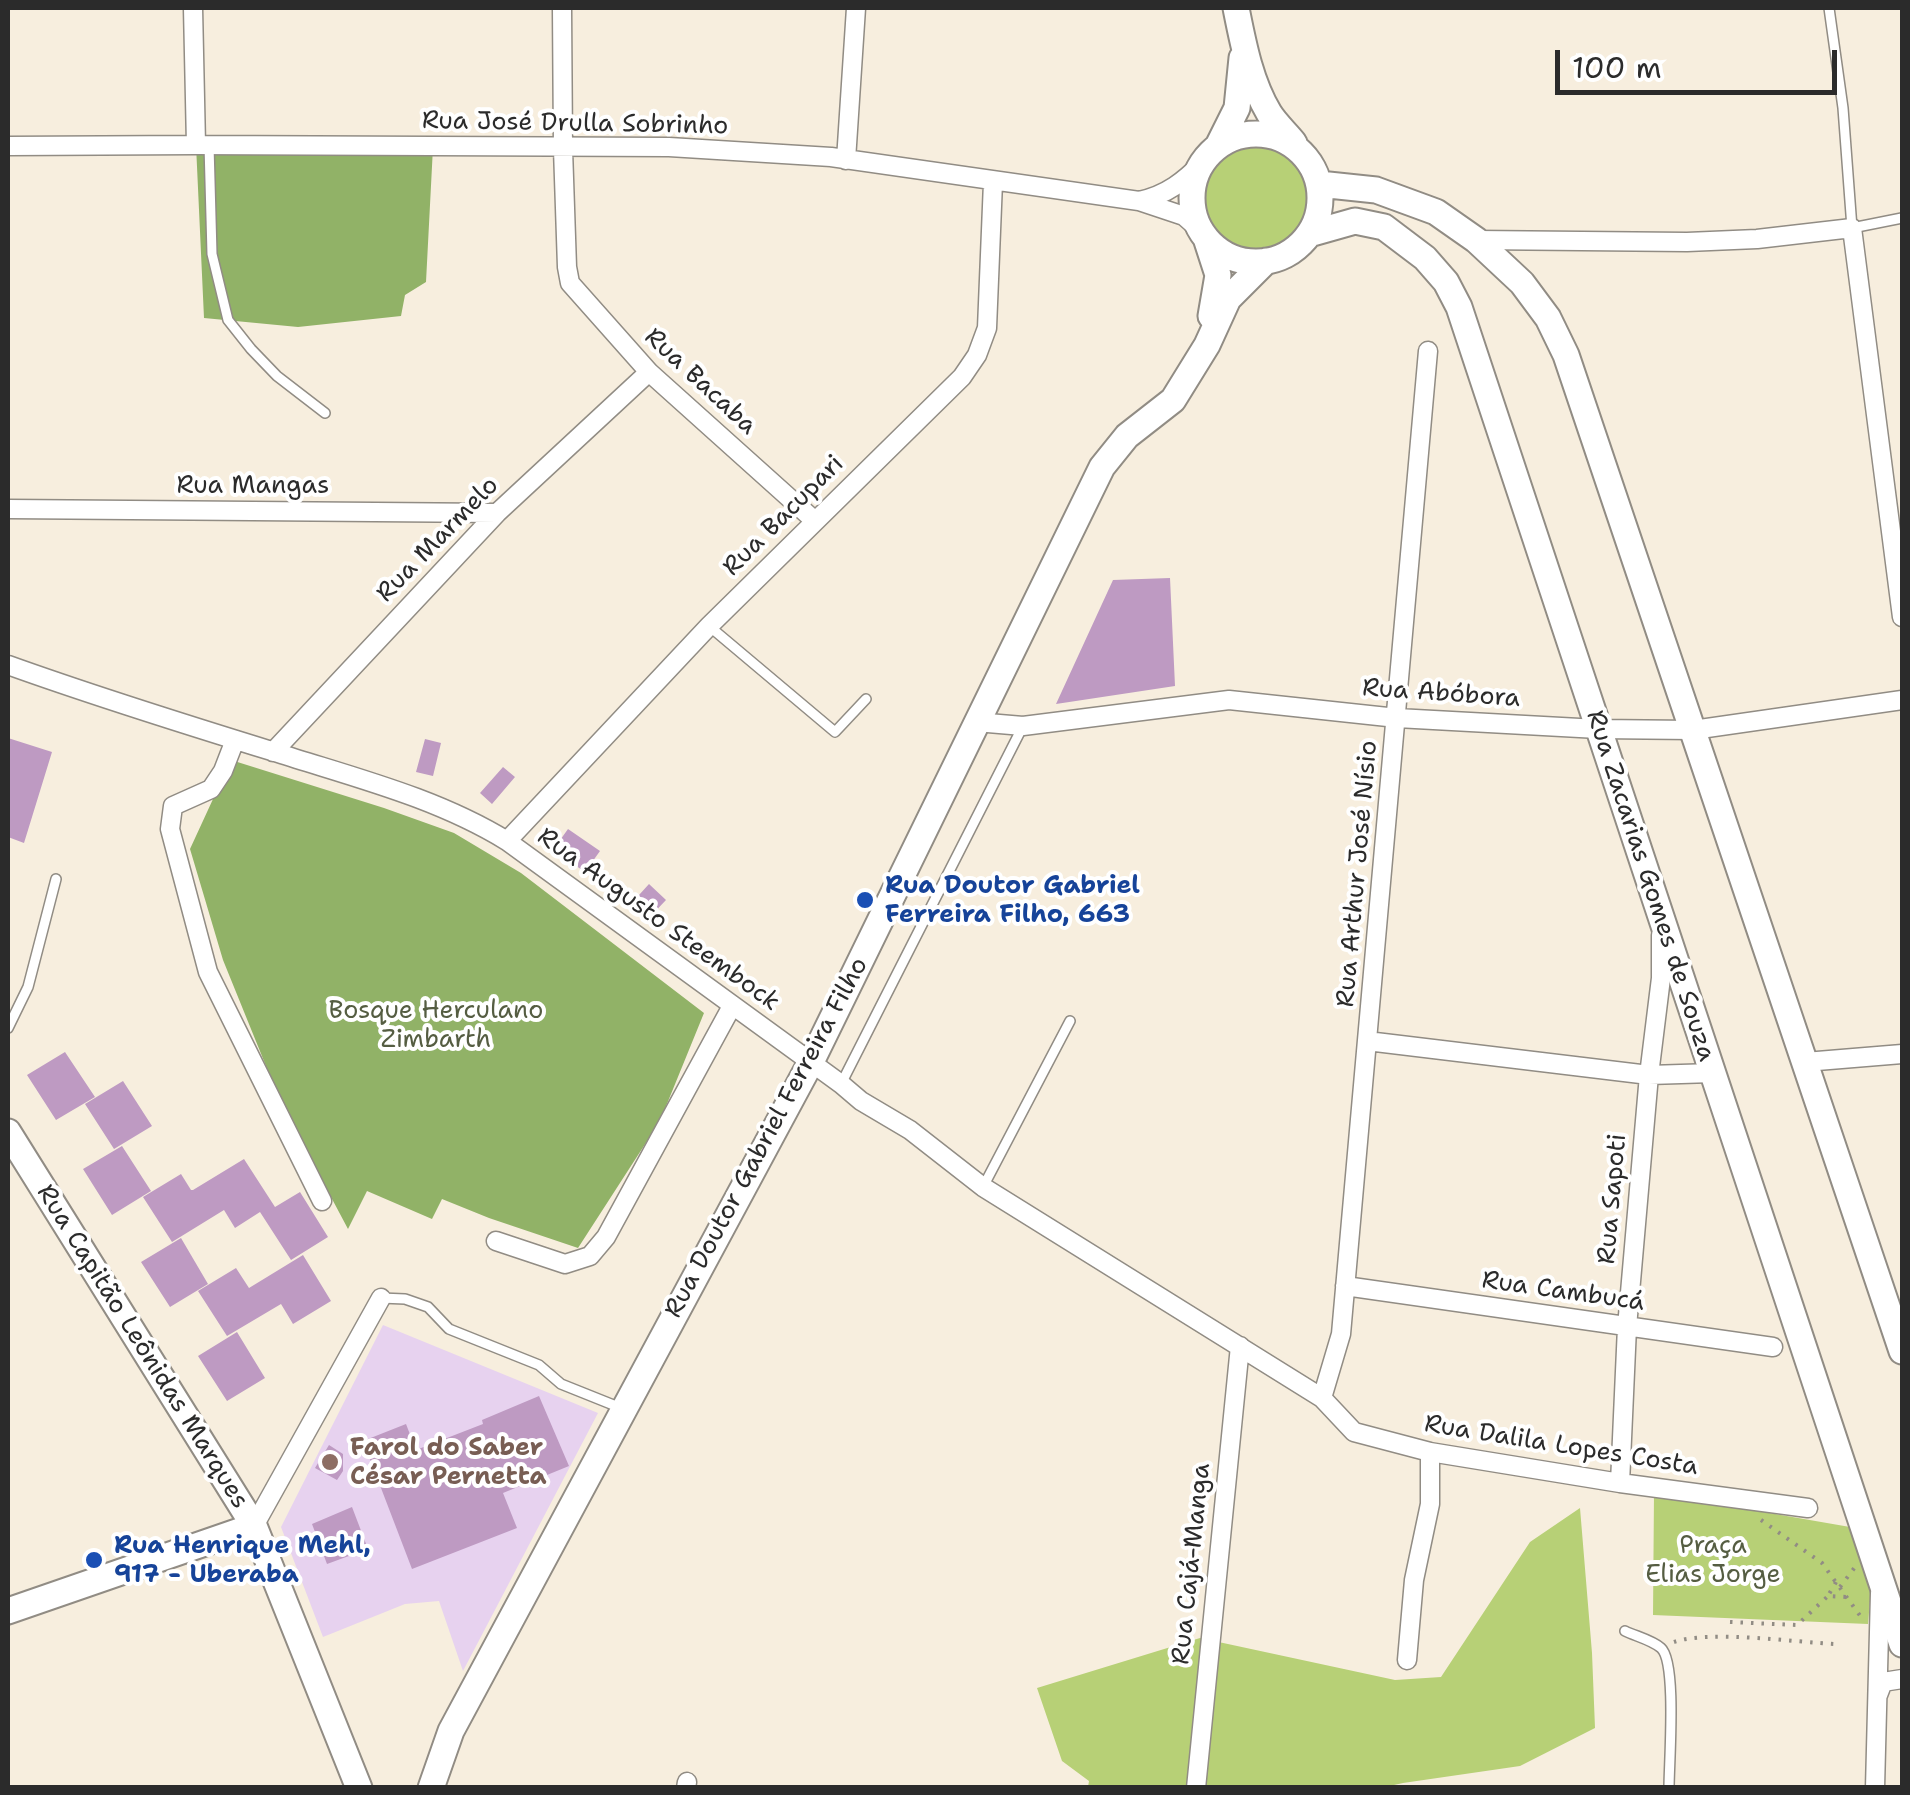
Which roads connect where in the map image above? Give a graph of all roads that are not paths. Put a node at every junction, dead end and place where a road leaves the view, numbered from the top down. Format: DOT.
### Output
graph roads {
  1 [pos="193,8"];
  2 [pos="562,8"];
  3 [pos="856,8"];
  4 [pos="1236,8"];
  5 [pos="1828,8"];
  6 [pos="1243,48"];
  7 [pos="202,145"];
  8 [pos="8,146"];
  9 [pos="563,148"];
  10 [pos="1211,154"];
  11 [pos="1305,156"];
  12 [pos="846,160"];
  13 [pos="993,182"];
  14 [pos="1319,184"];
  15 [pos="1138,202"];
  16 [pos="1902,218"];
  17 [pos="1852,228"];
  18 [pos="1309,234"];
  19 [pos="1204,235"];
  20 [pos="1476,240"];
  21 [pos="1266,261"];
  22 [pos="1207,345"];
  23 [pos="1428,352"];
  24 [pos="649,372"];
  25 [pos="325,412"];
  26 [pos="8,509"];
  27 [pos="497,513"];
  28 [pos="815,521"];
  29 [pos="1902,618"];
  30 [pos="709,626"];
  31 [pos="8,665"];
  32 [pos="866,700"];
  33 [pos="1902,700"];
  34 [pos="1397,718"];
  35 [pos="976,722"];
  36 [pos="1023,726"];
  37 [pos="1598,729"];
  38 [pos="1693,730"];
  39 [pos="235,740"];
  40 [pos="272,752"];
  41 [pos="507,841"];
  42 [pos="56,880"];
  43 [pos="1662,920"];
  44 [pos="732,1006"];
  45 [pos="1070,1021"];
  46 [pos="8,1028"];
  47 [pos="1368,1041"];
  48 [pos="1902,1054"];
  49 [pos="811,1062"];
  50 [pos="1805,1062"];
  51 [pos="1713,1074"];
  52 [pos="1648,1075"];
  53 [pos="841,1084"];
  54 [pos="8,1132"];
  55 [pos="983,1187"];
  56 [pos="322,1201"];
  57 [pos="496,1241"];
  58 [pos="1345,1286"];
  59 [pos="381,1298"];
  60 [pos="1627,1326"];
  61 [pos="1240,1346"];
  62 [pos="1774,1347"];
  63 [pos="1902,1352"];
  64 [pos="1322,1398"];
  65 [pos="624,1409"];
  66 [pos="1430,1452"];
  67 [pos="1620,1483"];
  68 [pos="1808,1508"];
  69 [pos="254,1526"];
  70 [pos="8,1611"];
  71 [pos="1625,1632"];
  72 [pos="1890,1643"];
  73 [pos="1407,1660"];
  74 [pos="1902,1680"];
  75 [pos="1877,1696"];
  76 [pos="358,1788"];
  77 [pos="430,1788"];
  78 [pos="1196,1788"];
  79 [pos="1669,1788"];
  80 [pos="1875,1788"];
  1 -- 7 [label="street"];
  2 -- 9 [label="street"];
  3 -- 12 [label="street"];
  4 -- 6 [label="main road"];
  5 -- 17 [label="lane"];
  6 -- 10 [label="main road"];
  6 -- 11 [label="main road"];
  7 -- 8 [label="street, Rua José Drulla Sobrinho"];
  7 -- 9 [label="street, Rua José Drulla Sobrinho"];
  7 -- 25 [label="lane"];
  9 -- 12 [label="street, Rua José Drulla Sobrinho"];
  9 -- 24 [label="street, Rua Bacaba"];
  10 -- 11 [label="main road"];
  10 -- 15 [label="street"];
  10 -- 19 [label="main road"];
  11 -- 14 [label="main road"];
  12 -- 13 [label="street, Rua José Drulla Sobrinho"];
  13 -- 15 [label="street, Rua José Drulla Sobrinho"];
  13 -- 28 [label="street, Rua Bacupari"];
  14 -- 18 [label="main road"];
  14 -- 20 [label="main road"];
  15 -- 19 [label="street, Rua José Drulla Sobrinho"];
  16 -- 17 [label="lane"];
  17 -- 20 [label="street"];
  17 -- 29 [label="street"];
  18 -- 21 [label="main road"];
  18 -- 37 [label="main road, Rua Zacarias Gomes de Souza"];
  19 -- 21 [label="main road"];
  19 -- 22 [label="main road, Rua Doutor Gabriel Ferreira Filho"];
  20 -- 38 [label="main road"];
  21 -- 22 [label="main road, Rua Doutor Gabriel Ferreira Filho"];
  22 -- 35 [label="main road, Rua Doutor Gabriel Ferreira Filho"];
  23 -- 34 [label="street, Rua Arthur José Nísio"];
  24 -- 27 [label="street, Rua Marmelo"];
  24 -- 28 [label="street, Rua Bacaba"];
  26 -- 27 [label="street, Rua Mangas"];
  27 -- 40 [label="street, Rua Marmelo"];
  28 -- 30 [label="street, Rua Bacupari"];
  30 -- 32 [label="lane"];
  30 -- 41 [label="street, Rua Bacupari"];
  31 -- 39 [label="street, Rua Augusto Steembock"];
  33 -- 38 [label="street, Rua Abóbora"];
  34 -- 36 [label="street, Rua Abóbora"];
  34 -- 37 [label="street, Rua Abóbora"];
  34 -- 47 [label="street, Rua Arthur José Nísio"];
  35 -- 36 [label="street, Rua Abóbora"];
  35 -- 49 [label="main road, Rua Doutor Gabriel Ferreira Filho"];
  36 -- 53 [label="lane"];
  37 -- 38 [label="street, Rua Abóbora"];
  37 -- 43 [label="main road, Rua Zacarias Gomes de Souza"];
  38 -- 50 [label="main road"];
  39 -- 40 [label="street, Rua Augusto Steembock"];
  39 -- 56 [label="street"];
  40 -- 41 [label="street, Rua Augusto Steembock"];
  41 -- 44 [label="street, Rua Augusto Steembock"];
  42 -- 46 [label="lane"];
  43 -- 51 [label="main road, Rua Zacarias Gomes de Souza"];
  43 -- 52 [label="street, Rua Sapoti"];
  44 -- 49 [label="street, Rua Augusto Steembock"];
  44 -- 57 [label="street"];
  45 -- 55 [label="lane"];
  47 -- 52 [label="street"];
  47 -- 58 [label="street, Rua Arthur José Nísio"];
  48 -- 50 [label="street"];
  49 -- 53 [label="street, Rua Augusto Steembock"];
  49 -- 65 [label="main road, Rua Doutor Gabriel Ferreira Filho"];
  50 -- 63 [label="main road"];
  51 -- 52 [label="street"];
  51 -- 72 [label="main road, Rua Zacarias Gomes de Souza"];
  52 -- 60 [label="street, Rua Sapoti"];
  53 -- 55 [label="street, Rua Augusto Steembock"];
  54 -- 69 [label="main road, Rua Capitão Leônidas Marques"];
  55 -- 61 [label="street, Rua Augusto Steembock"];
  58 -- 60 [label="street, Rua Cambucá"];
  58 -- 64 [label="street, Rua Arthur José Nísio"];
  59 -- 65 [label="lane"];
  59 -- 69 [label="street"];
  60 -- 62 [label="street, Rua Cambucá"];
  60 -- 67 [label="street, Rua Sapoti"];
  61 -- 64 [label="street, Rua Augusto Steembock"];
  61 -- 78 [label="street, Rua Cajá-Manga"];
  64 -- 66 [label="street, Rua Dalila Lopes Costa"];
  65 -- 77 [label="main road, Rua Doutor Gabriel Ferreira Filho"];
  66 -- 67 [label="street, Rua Dalila Lopes Costa"];
  66 -- 73 [label="street"];
  67 -- 68 [label="street, Rua Dalila Lopes Costa"];
  69 -- 70 [label="main road"];
  69 -- 76 [label="main road, Rua Capitão Leônidas Marques"];
  71 -- 79 [label="lane"];
  72 -- 75 [label="street"];
  74 -- 75 [label="street"];
  75 -- 80 [label="street"];
}
